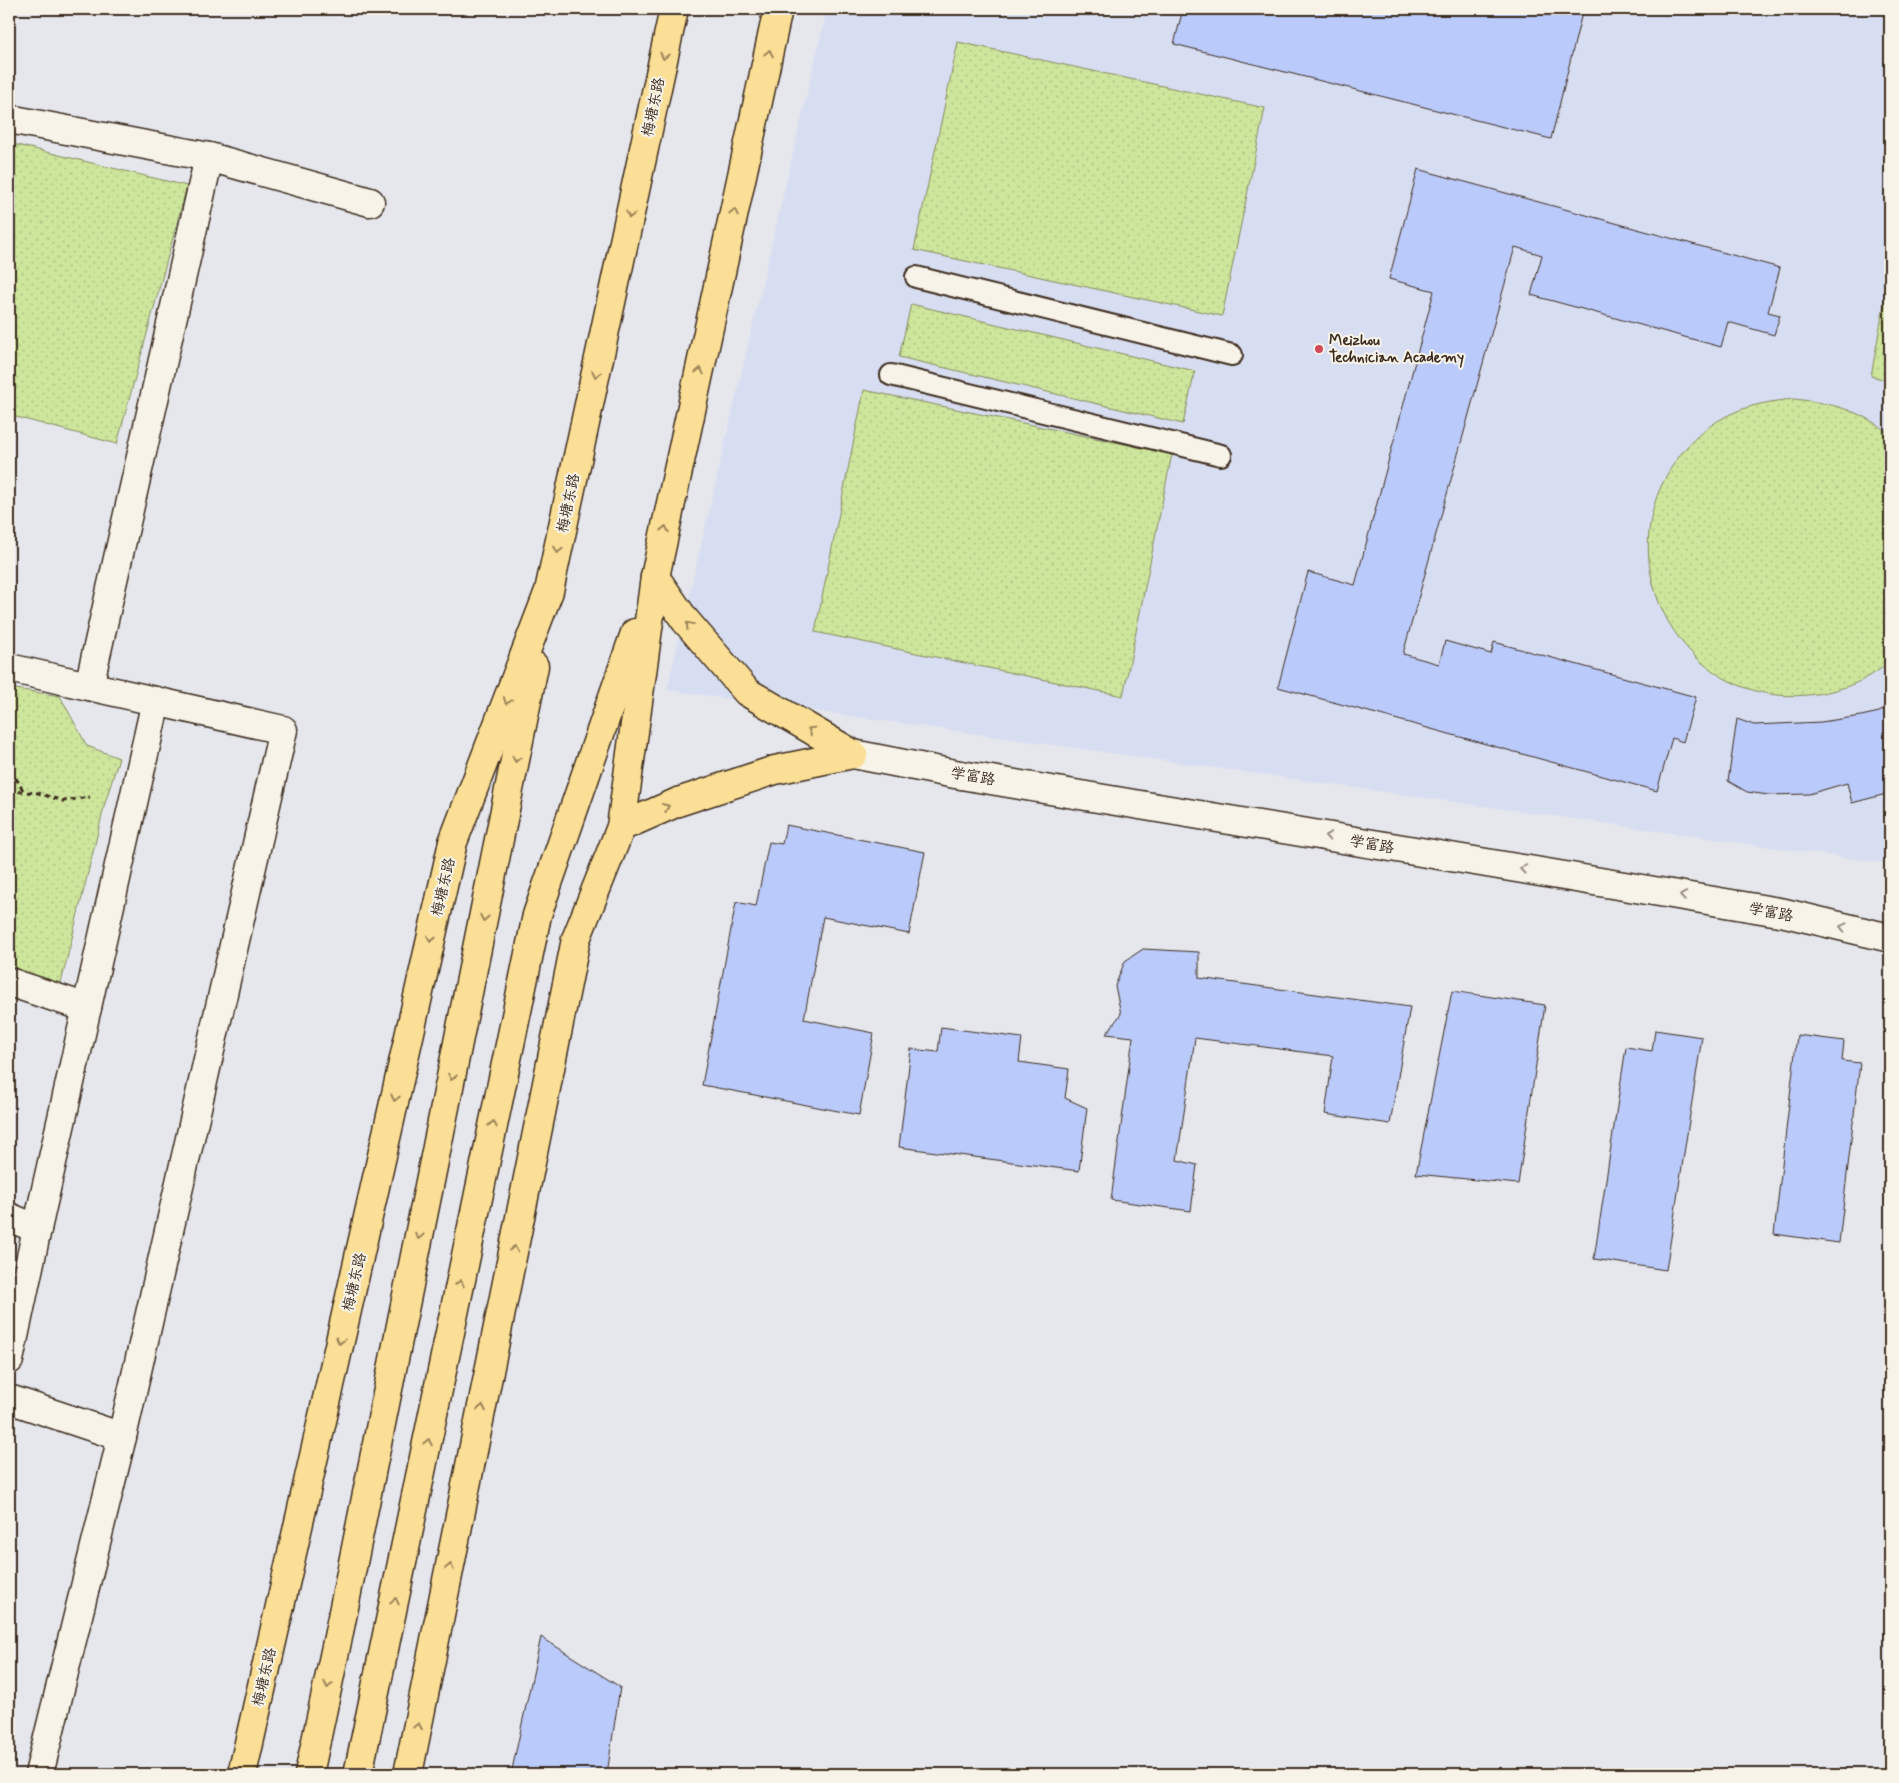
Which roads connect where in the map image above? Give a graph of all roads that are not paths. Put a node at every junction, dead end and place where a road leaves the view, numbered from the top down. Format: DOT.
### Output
graph roads {
  1 [pos="674,9"];
  2 [pos="778,9"];
  3 [pos="9,118"];
  4 [pos="208,157"];
  5 [pos="370,202"];
  6 [pos="916,277"];
  7 [pos="1232,355"];
  8 [pos="891,376"];
  9 [pos="1221,455"];
  10 [pos="655,577"];
  11 [pos="549,591"];
  12 [pos="9,668"];
  13 [pos="89,686"];
  14 [pos="156,701"];
  15 [pos="853,754"];
  16 [pos="621,827"];
  17 [pos="1890,938"];
  18 [pos="9,982"];
  19 [pos="86,1008"];
  20 [pos="9,1217"];
  21 [pos="37,1229"];
  22 [pos="9,1360"];
  23 [pos="9,1399"];
  24 [pos="122,1437"];
  25 [pos="39,1774"];
  26 [pos="242,1774"];
  27 [pos="309,1774"];
  28 [pos="358,1774"];
  29 [pos="408,1774"];
  1 -- 11 [label="main road, 梅塘东路, one-way"];
  10 -- 2 [label="main road, one-way"];
  3 -- 4 [label="street"];
  4 -- 5 [label="street"];
  4 -- 13 [label="street"];
  6 -- 7 [label="lane"];
  8 -- 9 [label="lane"];
  15 -- 10 [label="main road, one-way"];
  10 -- 16 [label="main road"];
  28 -- 10 [label="main road, one-way"];
  11 -- 26 [label="main road, 梅塘东路, one-way"];
  11 -- 27 [label="main road, one-way"];
  12 -- 13 [label="street"];
  13 -- 14 [label="street"];
  14 -- 19 [label="street"];
  14 -- 24 [label="street"];
  16 -- 15 [label="main road, one-way"];
  17 -- 15 [label="street, 学富路, one-way"];
  29 -- 16 [label="main road, one-way"];
  18 -- 19 [label="street"];
  19 -- 21 [label="street"];
  20 -- 21 [label="street"];
  21 -- 22 [label="street"];
  23 -- 24 [label="street"];
  24 -- 25 [label="street"];
}
